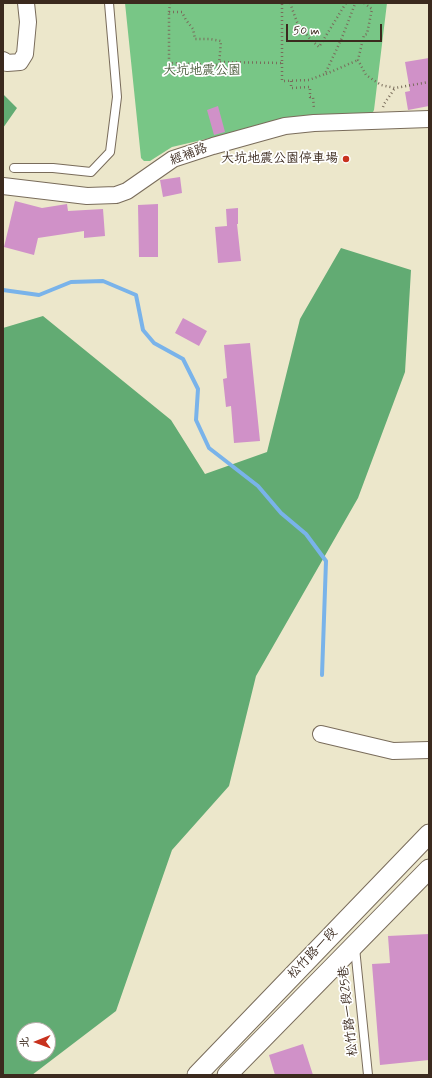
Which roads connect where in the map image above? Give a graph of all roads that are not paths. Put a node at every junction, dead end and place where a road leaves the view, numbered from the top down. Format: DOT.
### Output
graph roads {
  1 [pos="26,3"];
  2 [pos="109,3"];
  3 [pos="3,60"];
  4 [pos="429,119"];
  5 [pos="14,168"];
  6 [pos="3,186"];
  7 [pos="321,734"];
  8 [pos="429,750"];
  9 [pos="429,834"];
  10 [pos="429,869"];
  11 [pos="354,945"];
  12 [pos="197,1075"];
  13 [pos="227,1075"];
  14 [pos="368,1075"];
  1 -- 3 [label="street"];
  2 -- 5 [label="lane"];
  4 -- 6 [label="street, 經補路"];
  7 -- 8 [label="street"];
  9 -- 12 [label="street, 松竹路一段"];
  10 -- 11 [label="street, 松竹路一段"];
  11 -- 13 [label="street, 松竹路一段"];
  11 -- 14 [label="lane, 松竹路一段25巷"];
}
